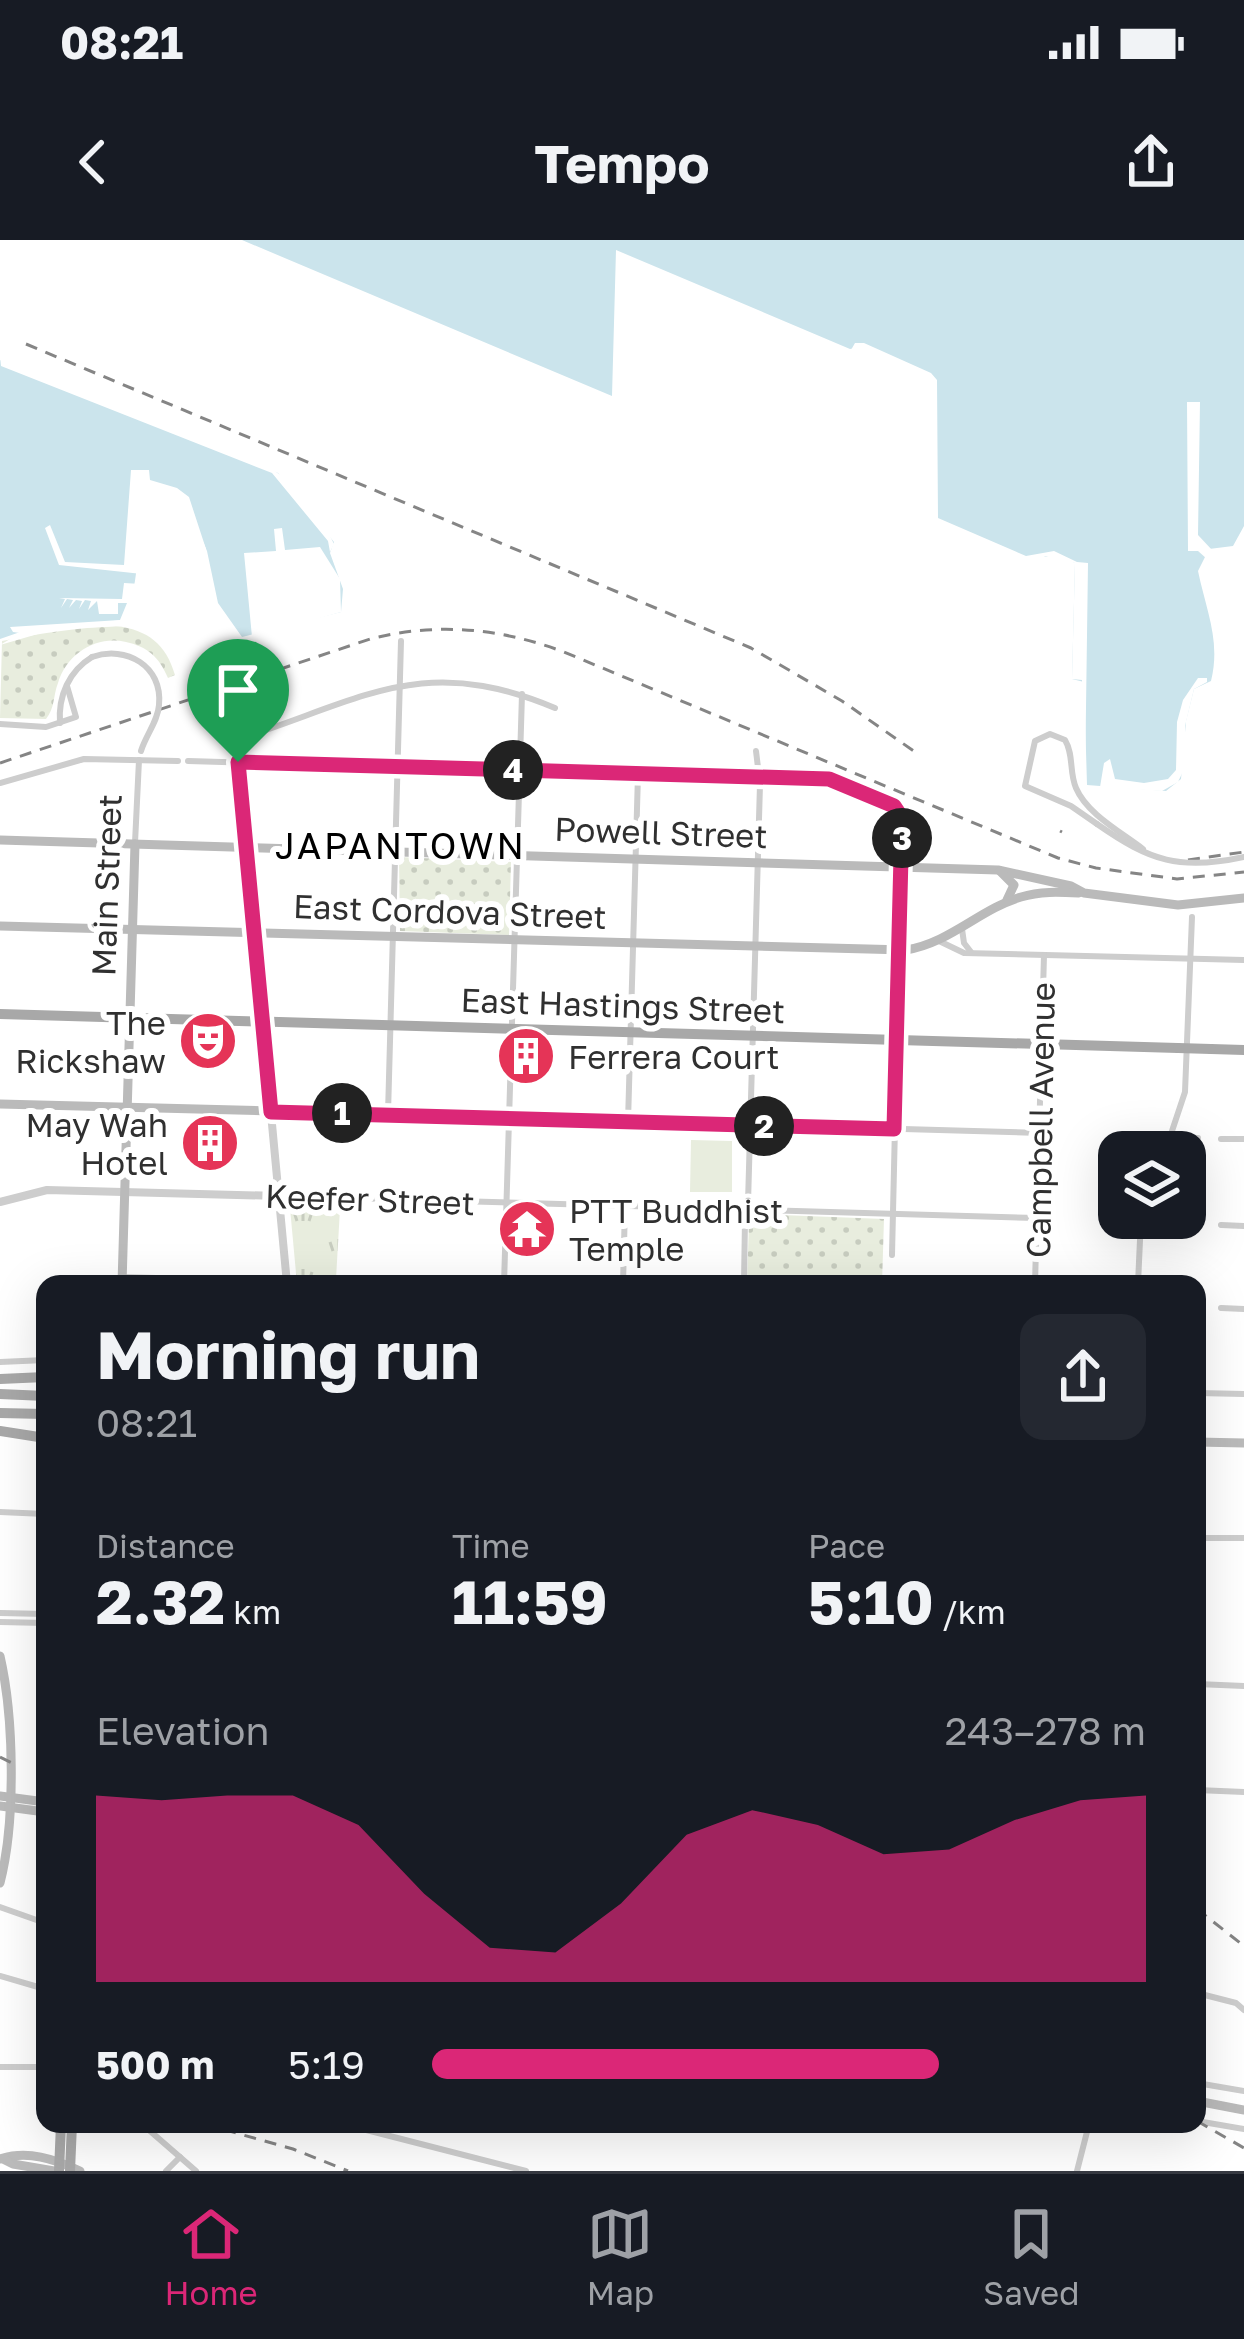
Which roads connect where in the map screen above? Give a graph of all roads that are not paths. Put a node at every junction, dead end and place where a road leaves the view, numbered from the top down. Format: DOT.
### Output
graph roads {
  1 [pos="400,641"];
  2 [pos="67,686"];
  3 [pos="400,686"];
  4 [pos="232,694"];
  5 [pos="522,694"];
  6 [pos="555,708"];
  7 [pos="60,722"];
  8 [pos="0,724"];
  9 [pos="236,740"];
  10 [pos="756,751"];
  11 [pos="140,755"];
  12 [pos="178,761"];
  13 [pos="188,761"];
  14 [pos="238,762"];
  15 [pos="398,766"];
  16 [pos="518,770"];
  17 [pos="638,773"];
  18 [pos="759,777"];
  19 [pos="0,783"];
  20 [pos="0,840"];
  21 [pos="135,844"];
  22 [pos="246,847"];
  23 [pos="396,851"];
  24 [pos="516,855"];
  25 [pos="636,858"];
  26 [pos="1244,858"];
  27 [pos="756,862"];
  28 [pos="901,866"];
  29 [pos="998,870"];
  30 [pos="1088,894"];
  31 [pos="1244,898"];
  32 [pos="1003,904"];
  33 [pos="1192,916"];
  34 [pos="0,926"];
  35 [pos="962,928"];
  36 [pos="132,929"];
  37 [pos="254,932"];
  38 [pos="394,938"];
  39 [pos="939,940"];
  40 [pos="514,941"];
  41 [pos="633,944"];
  42 [pos="753,947"];
  43 [pos="899,950"];
  44 [pos="971,952"];
  45 [pos="1044,955"];
  46 [pos="1190,959"];
  47 [pos="1244,961"];
  48 [pos="0,1014"];
  49 [pos="129,1018"];
  50 [pos="262,1022"];
  51 [pos="391,1025"];
  52 [pos="511,1028"];
  53 [pos="631,1031"];
  54 [pos="751,1036"];
  55 [pos="896,1040"];
  56 [pos="1041,1044"];
  57 [pos="1244,1050"];
  58 [pos="0,1104"];
  59 [pos="126,1107"];
  60 [pos="271,1112"];
  61 [pos="388,1114"];
  62 [pos="508,1118"];
  63 [pos="628,1122"];
  64 [pos="748,1126"];
  65 [pos="894,1129"];
  66 [pos="1174,1131"];
  67 [pos="1040,1133"];
  68 [pos="1221,1139"];
  69 [pos="1244,1139"];
  70 [pos="124,1192"];
  71 [pos="279,1196"];
  72 [pos="0,1202"];
  73 [pos="506,1203"];
  74 [pos="625,1206"];
  75 [pos="891,1214"];
  76 [pos="1037,1218"];
  77 [pos="1221,1226"];
  78 [pos="1244,1226"];
  79 [pos="1140,1239"];
  80 [pos="892,1255"];
  81 [pos="122,1275"];
  82 [pos="286,1275"];
  83 [pos="504,1275"];
  84 [pos="623,1275"];
  85 [pos="744,1275"];
  86 [pos="1035,1275"];
  87 [pos="1138,1275"];
  88 [pos="1221,1308"];
  89 [pos="1244,1309"];
  90 [pos="36,1360"];
  91 [pos="0,1362"];
  92 [pos="36,1377"];
  93 [pos="0,1379"];
  94 [pos="1206,1393"];
  95 [pos="0,1394"];
  96 [pos="1244,1394"];
  97 [pos="36,1396"];
  98 [pos="0,1413"];
  99 [pos="36,1414"];
  100 [pos="0,1431"];
  101 [pos="36,1437"];
  102 [pos="1206,1442"];
  103 [pos="1244,1443"];
  104 [pos="0,1512"];
  105 [pos="36,1514"];
  106 [pos="1206,1538"];
  107 [pos="1244,1538"];
  108 [pos="0,1617"];
  109 [pos="36,1619"];
  110 [pos="0,1656"];
  111 [pos="1206,1684"];
  112 [pos="1244,1686"];
  113 [pos="1206,1790"];
  114 [pos="1244,1792"];
  115 [pos="4,1801"];
  116 [pos="36,1802"];
  117 [pos="36,1810"];
  118 [pos="0,1882"];
  119 [pos="0,1907"];
  120 [pos="36,1920"];
  121 [pos="0,1976"];
  122 [pos="36,1986"];
  123 [pos="1206,1996"];
  124 [pos="1244,2009"];
  125 [pos="0,2067"];
  126 [pos="36,2068"];
  127 [pos="1206,2085"];
  128 [pos="1244,2091"];
  129 [pos="1206,2103"];
  130 [pos="1244,2110"];
  131 [pos="1206,2122"];
  132 [pos="1244,2129"];
  133 [pos="62,2133"];
  134 [pos="71,2133"];
  135 [pos="152,2133"];
  136 [pos="378,2133"];
  137 [pos="1088,2133"];
  138 [pos="180,2157"];
  139 [pos="2,2159"];
  140 [pos="65,2169"];
  141 [pos="166,2171"];
  142 [pos="196,2171"];
  143 [pos="526,2171"];
  144 [pos="1077,2171"];
  1 -- 3 [label="street"];
  2 -- 7 [label="street, Main Street"];
  2 -- 7 [label="street"];
  2 -- 11 [label="street, Main Street, bridge"];
  3 -- 5 [label="street"];
  3 -- 9 [label="street"];
  3 -- 15 [label="street"];
  4 -- 9 [label="street"];
  5 -- 6 [label="street"];
  5 -- 16 [label="street"];
  7 -- 8 [label="street"];
  9 -- 14 [label="street"];
  10 -- 18 [label="street"];
  11 -- 12 [label="street"];
  11 -- 19 [label="street"];
  11 -- 21 [label="street, Main Street"];
  13 -- 14 [label="street"];
  14 -- 15 [label="street"];
  14 -- 22 [label="street"];
  15 -- 16 [label="street"];
  15 -- 23 [label="street"];
  16 -- 17 [label="street"];
  16 -- 24 [label="street"];
  17 -- 18 [label="street"];
  17 -- 25 [label="street"];
  18 -- 27 [label="street"];
  18 -- 28 [label="street"];
  20 -- 21 [label="main road, Powell Street"];
  21 -- 22 [label="main road, Powell Street"];
  21 -- 36 [label="main road, Main Street"];
  22 -- 23 [label="main road, Powell Street"];
  22 -- 37 [label="street"];
  23 -- 24 [label="main road, Powell Street"];
  23 -- 38 [label="street"];
  24 -- 25 [label="main road, Powell Street"];
  24 -- 40 [label="street"];
  25 -- 27 [label="main road, Powell Street"];
  25 -- 41 [label="street"];
  26 -- 26 [label="street, bridge"];
  27 -- 28 [label="main road, Powell Street"];
  27 -- 42 [label="street"];
  28 -- 29 [label="main road, Powell Street"];
  28 -- 43 [label="street"];
  29 -- 30 [label="main road, Powell Street"];
  29 -- 32 [label="main road"];
  30 -- 31 [label="main road, Powell Street"];
  30 -- 32 [label="main road, East Cordova Street"];
  32 -- 35 [label="main road, East Cordova Street"];
  33 -- 46 [label="street"];
  34 -- 36 [label="main road, East Cordova Street"];
  35 -- 39 [label="main road, East Cordova Street"];
  35 -- 44 [label="street"];
  36 -- 37 [label="main road, East Cordova Street"];
  36 -- 49 [label="main road, Main Street"];
  37 -- 38 [label="main road, East Cordova Street"];
  37 -- 50 [label="street"];
  38 -- 40 [label="main road, East Cordova Street"];
  38 -- 51 [label="street"];
  39 -- 43 [label="main road, East Cordova Street"];
  39 -- 44 [label="street"];
  40 -- 41 [label="main road, East Cordova Street"];
  40 -- 52 [label="street"];
  41 -- 42 [label="main road, East Cordova Street"];
  41 -- 53 [label="street"];
  42 -- 43 [label="main road, East Cordova Street"];
  42 -- 54 [label="street"];
  43 -- 55 [label="street"];
  44 -- 45 [label="street"];
  45 -- 46 [label="street"];
  45 -- 56 [label="street, Campbell Avenue"];
  46 -- 47 [label="street"];
  46 -- 66 [label="street"];
  48 -- 49 [label="main road, East Hastings Street"];
  49 -- 50 [label="main road, East Hastings Street"];
  49 -- 59 [label="main road, Main Street"];
  50 -- 51 [label="main road, East Hastings Street"];
  50 -- 60 [label="street"];
  51 -- 52 [label="main road, East Hastings Street"];
  51 -- 61 [label="street"];
  52 -- 53 [label="main road, East Hastings Street"];
  52 -- 62 [label="street"];
  53 -- 54 [label="main road, East Hastings Street"];
  53 -- 63 [label="street"];
  54 -- 55 [label="main road, East Hastings Street"];
  54 -- 64 [label="street"];
  55 -- 56 [label="main road, East Hastings Street"];
  55 -- 65 [label="street"];
  56 -- 57 [label="main road, East Hastings Street, bridge"];
  56 -- 67 [label="street, Campbell Avenue"];
  58 -- 59 [label="main road"];
  59 -- 60 [label="main road"];
  59 -- 70 [label="main road, Main Street"];
  60 -- 61 [label="street"];
  60 -- 71 [label="street"];
  61 -- 62 [label="street"];
  62 -- 63 [label="street"];
  62 -- 73 [label="street"];
  63 -- 64 [label="street"];
  64 -- 65 [label="street"];
  64 -- 75 [label="street"];
  65 -- 67 [label="street"];
  65 -- 75 [label="street"];
  67 -- 76 [label="street, Campbell Avenue"];
  68 -- 69 [label="street"];
  70 -- 71 [label="street, Keefer Street"];
  70 -- 72 [label="street, Keefer Street"];
  70 -- 81 [label="main road, Main Street"];
  71 -- 73 [label="street, Keefer Street"];
  71 -- 82 [label="street"];
  73 -- 74 [label="street, Keefer Street"];
  73 -- 83 [label="street"];
  74 -- 84 [label="street"];
  74 -- 85 [label="street, Keefer Street"];
  75 -- 76 [label="street"];
  75 -- 80 [label="street"];
  76 -- 86 [label="street, Campbell Avenue"];
  77 -- 78 [label="street"];
  79 -- 87 [label="street"];
  88 -- 89 [label="street"];
  90 -- 91 [label="street"];
  92 -- 93 [label="main road"];
  94 -- 96 [label="street"];
  95 -- 97 [label="main road"];
  98 -- 99 [label="main road"];
  100 -- 101 [label="main road"];
  102 -- 103 [label="main road"];
  104 -- 105 [label="street"];
  106 -- 107 [label="street"];
  108 -- 109 [label="street"];
  110 -- 115 [label="main road"];
  111 -- 112 [label="street"];
  113 -- 114 [label="street"];
  115 -- 116 [label="main road"];
  115 -- 117 [label="main road"];
  115 -- 118 [label="main road"];
  119 -- 120 [label="street"];
  121 -- 122 [label="street"];
  123 -- 124 [label="street"];
  125 -- 126 [label="street"];
  127 -- 128 [label="street"];
  129 -- 130 [label="main road"];
  131 -- 132 [label="street"];
  133 -- 140 [label="main road"];
  134 -- 140 [label="main road"];
  135 -- 138 [label="street"];
  136 -- 143 [label="street"];
  137 -- 144 [label="street"];
  138 -- 141 [label="street"];
  138 -- 142 [label="street"];
  139 -- 140 [label="main road"];
}
